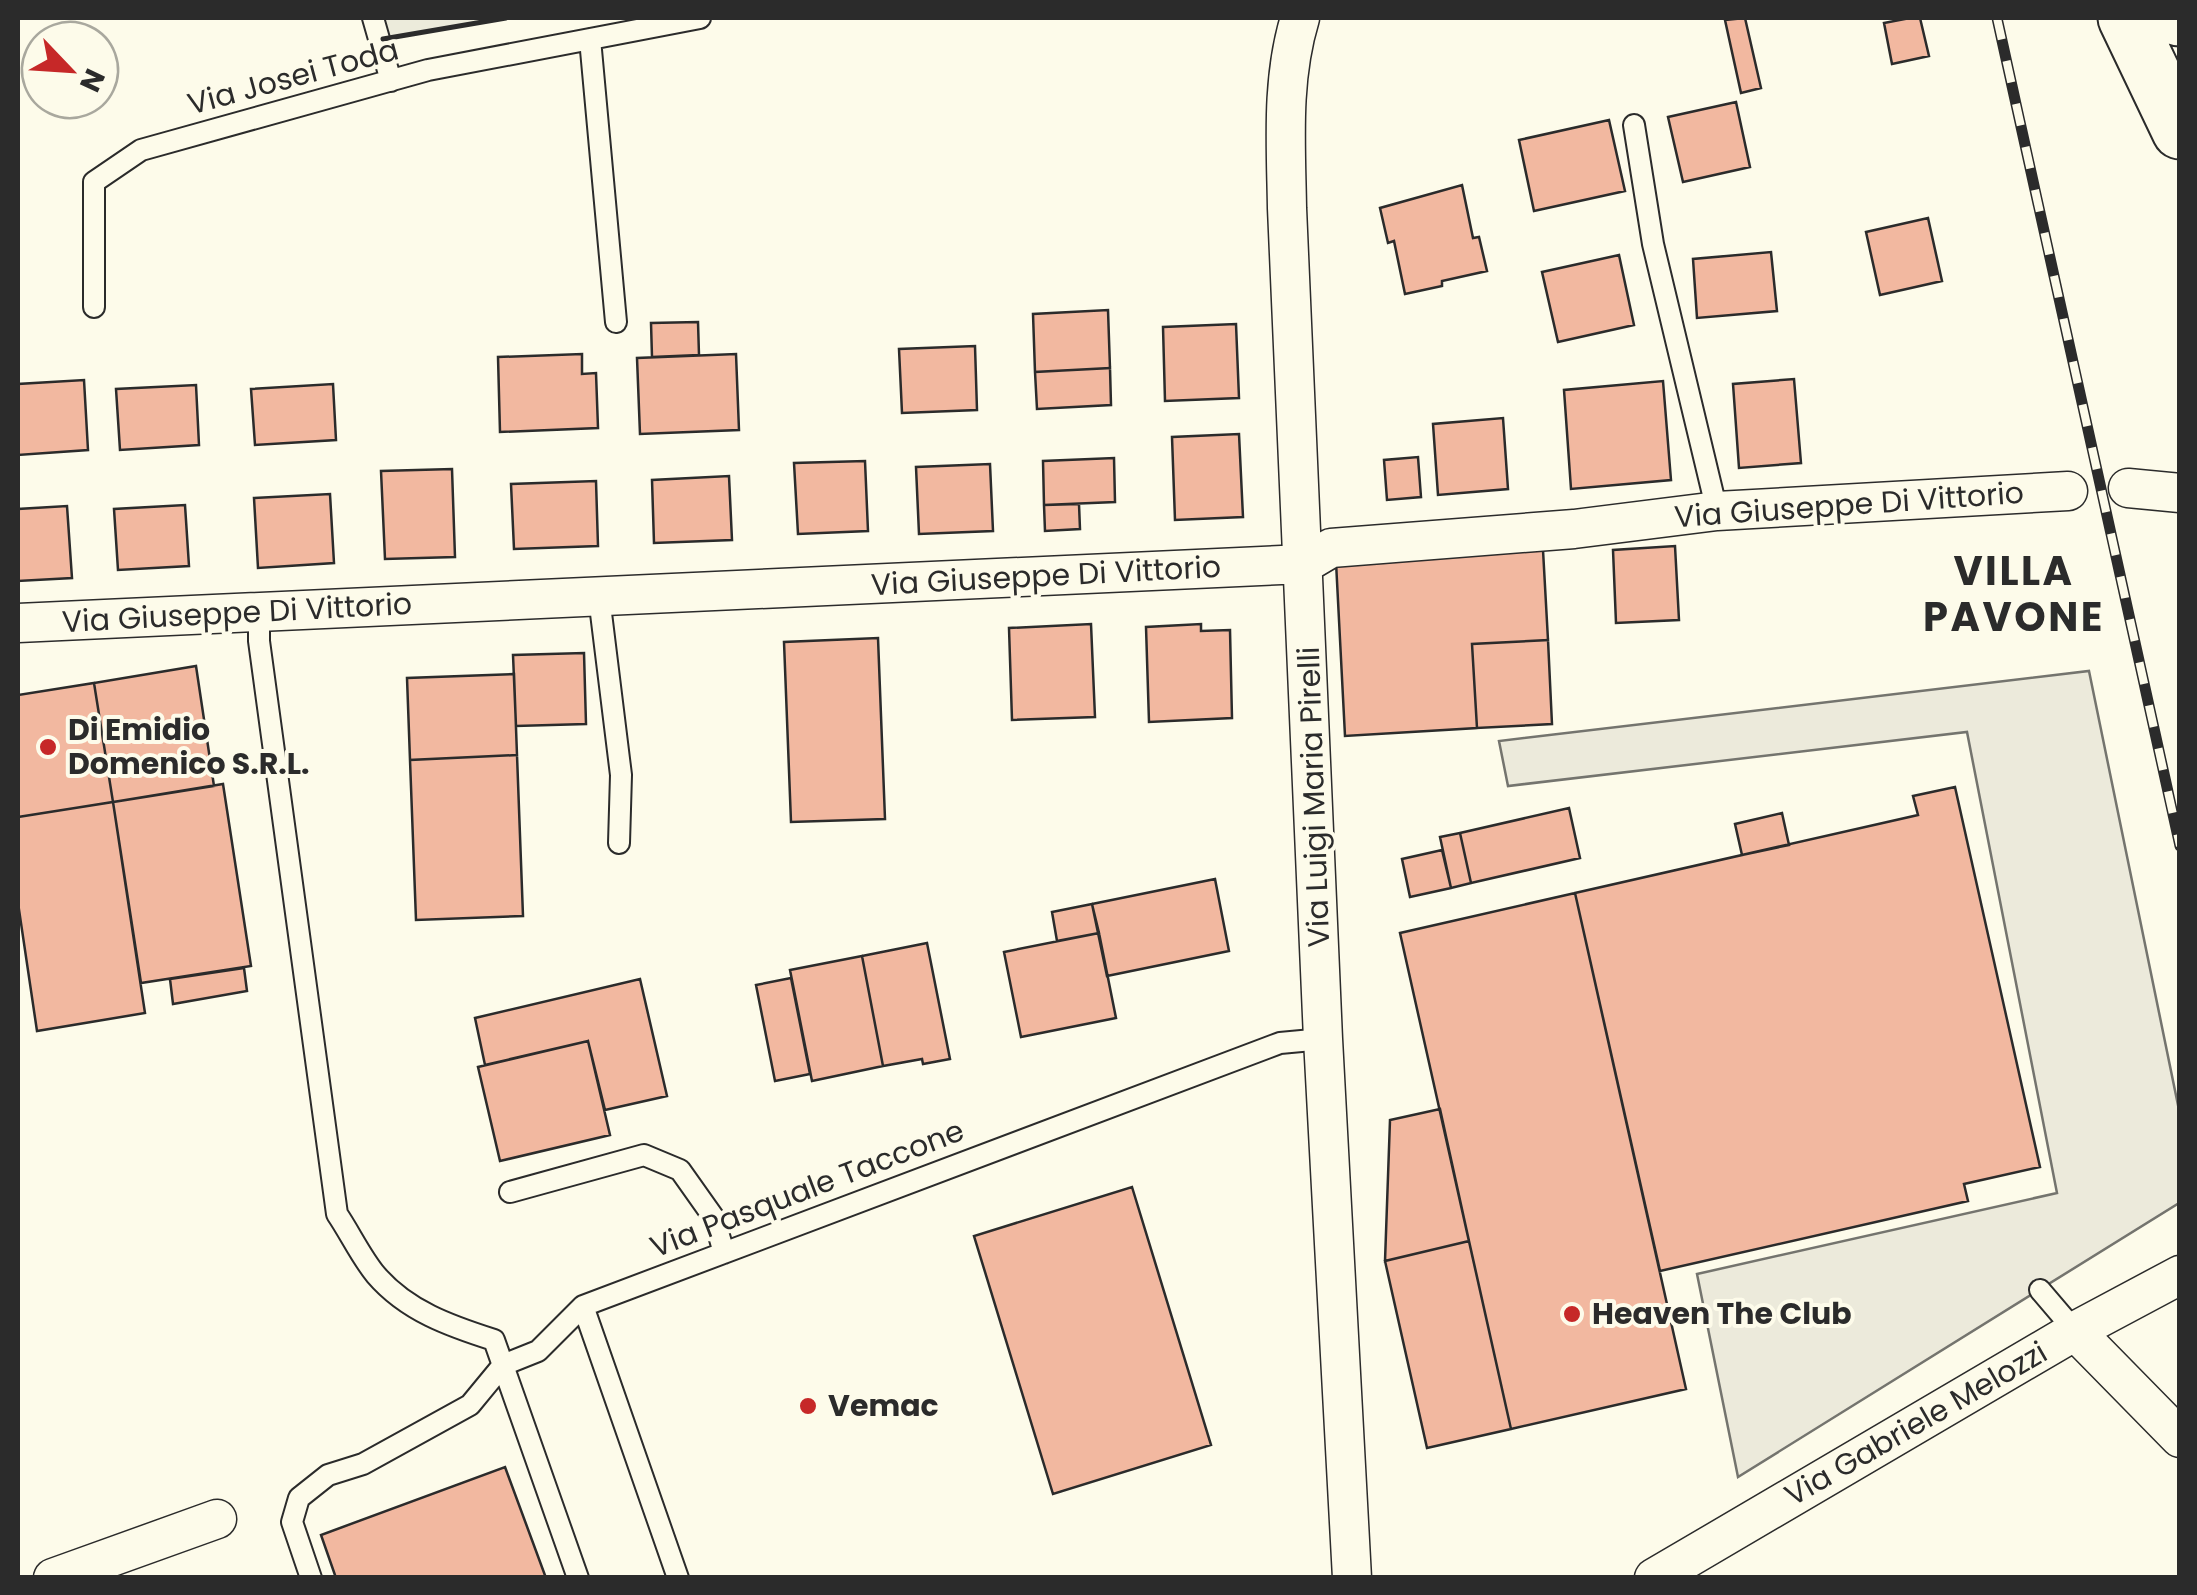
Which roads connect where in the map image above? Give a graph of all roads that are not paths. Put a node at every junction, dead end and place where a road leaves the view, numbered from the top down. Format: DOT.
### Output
graph roads {
  1 [pos="373,18"];
  2 [pos="700,18"];
  3 [pos="1300,18"];
  4 [pos="2126,18"];
  5 [pos="590,39"];
  6 [pos="391,81"];
  7 [pos="1634,125"];
  8 [pos="2180,131"];
  9 [pos="94,308"];
  10 [pos="616,322"];
  11 [pos="2128,488"];
  12 [pos="2068,491"];
  13 [pos="2180,493"];
  14 [pos="1717,511"];
  15 [pos="1304,564"];
  16 [pos="599,596"];
  17 [pos="259,612"];
  18 [pos="18,623"];
  19 [pos="619,843"];
  20 [pos="1324,1039"];
  21 [pos="510,1192"];
  22 [pos="724,1252"];
  23 [pos="2180,1275"];
  24 [pos="2040,1290"];
  25 [pos="583,1306"];
  26 [pos="2075,1331"];
  27 [pos="503,1365"];
  28 [pos="2180,1438"];
  29 [pos="217,1519"];
  30 [pos="53,1578"];
  31 [pos="311,1578"];
  32 [pos="578,1578"];
  33 [pos="678,1578"];
  34 [pos="1352,1578"];
  35 [pos="1654,1578"];
  1 -- 6 [label="lane"];
  2 -- 5 [label="lane, Via Josei Toda"];
  3 -- 15 [label="street, Via Luigi Maria Pirelli"];
  4 -- 8 [label="main road"];
  5 -- 6 [label="lane, Via Josei Toda"];
  5 -- 10 [label="lane"];
  6 -- 9 [label="lane, Via Josei Toda"];
  7 -- 14 [label="lane"];
  11 -- 13 [label="street"];
  12 -- 14 [label="street, Via Giuseppe Di Vittorio"];
  14 -- 15 [label="street, Via Giuseppe Di Vittorio"];
  15 -- 16 [label="street, Via Giuseppe Di Vittorio"];
  15 -- 20 [label="street, Via Luigi Maria Pirelli"];
  16 -- 17 [label="street, Via Giuseppe Di Vittorio"];
  16 -- 19 [label="lane"];
  17 -- 18 [label="street, Via Giuseppe Di Vittorio"];
  17 -- 27 [label="lane"];
  20 -- 22 [label="lane, Via Pasquale Taccone"];
  20 -- 34 [label="street, Via Luigi Maria Pirelli"];
  21 -- 22 [label="lane"];
  22 -- 25 [label="lane, Via Pasquale Taccone"];
  23 -- 26 [label="street, Via Gabriele Melozzi"];
  24 -- 26 [label="lane"];
  25 -- 27 [label="lane"];
  25 -- 33 [label="lane"];
  26 -- 28 [label="street"];
  26 -- 35 [label="street, Via Gabriele Melozzi"];
  27 -- 31 [label="lane"];
  27 -- 32 [label="lane"];
  29 -- 30 [label="street"];
}
